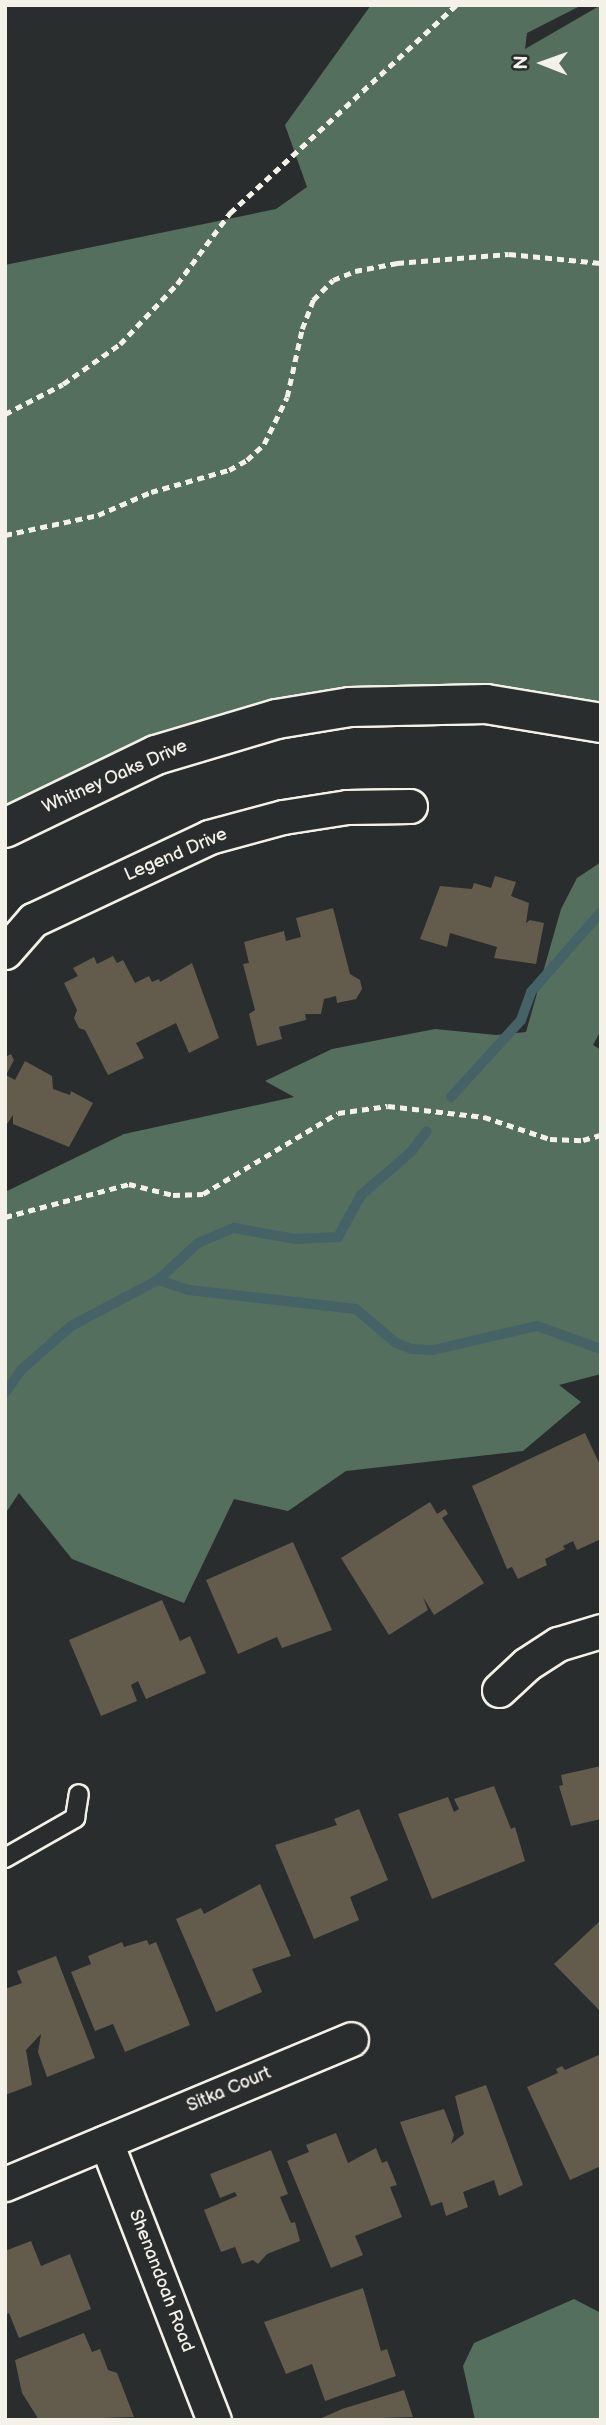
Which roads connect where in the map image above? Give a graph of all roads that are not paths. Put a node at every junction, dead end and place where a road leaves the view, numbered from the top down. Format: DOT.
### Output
graph roads {
  1 [pos="601,723"];
  2 [pos="410,806"];
  3 [pos="5,828"];
  4 [pos="5,952"];
  5 [pos="601,1631"];
  6 [pos="499,1690"];
  7 [pos="79,1794"];
  8 [pos="5,1858"];
  9 [pos="351,2039"];
  10 [pos="106,2142"];
  11 [pos="5,2184"];
  12 [pos="214,2420"];
  1 -- 3 [label="street, Whitney Oaks Drive"];
  2 -- 4 [label="street, Legend Drive"];
  5 -- 6 [label="street"];
  7 -- 8 [label="lane"];
  9 -- 10 [label="street, Sitka Court"];
  10 -- 11 [label="street, Sitka Court"];
  10 -- 12 [label="street, Shenandoah Road"];
}
